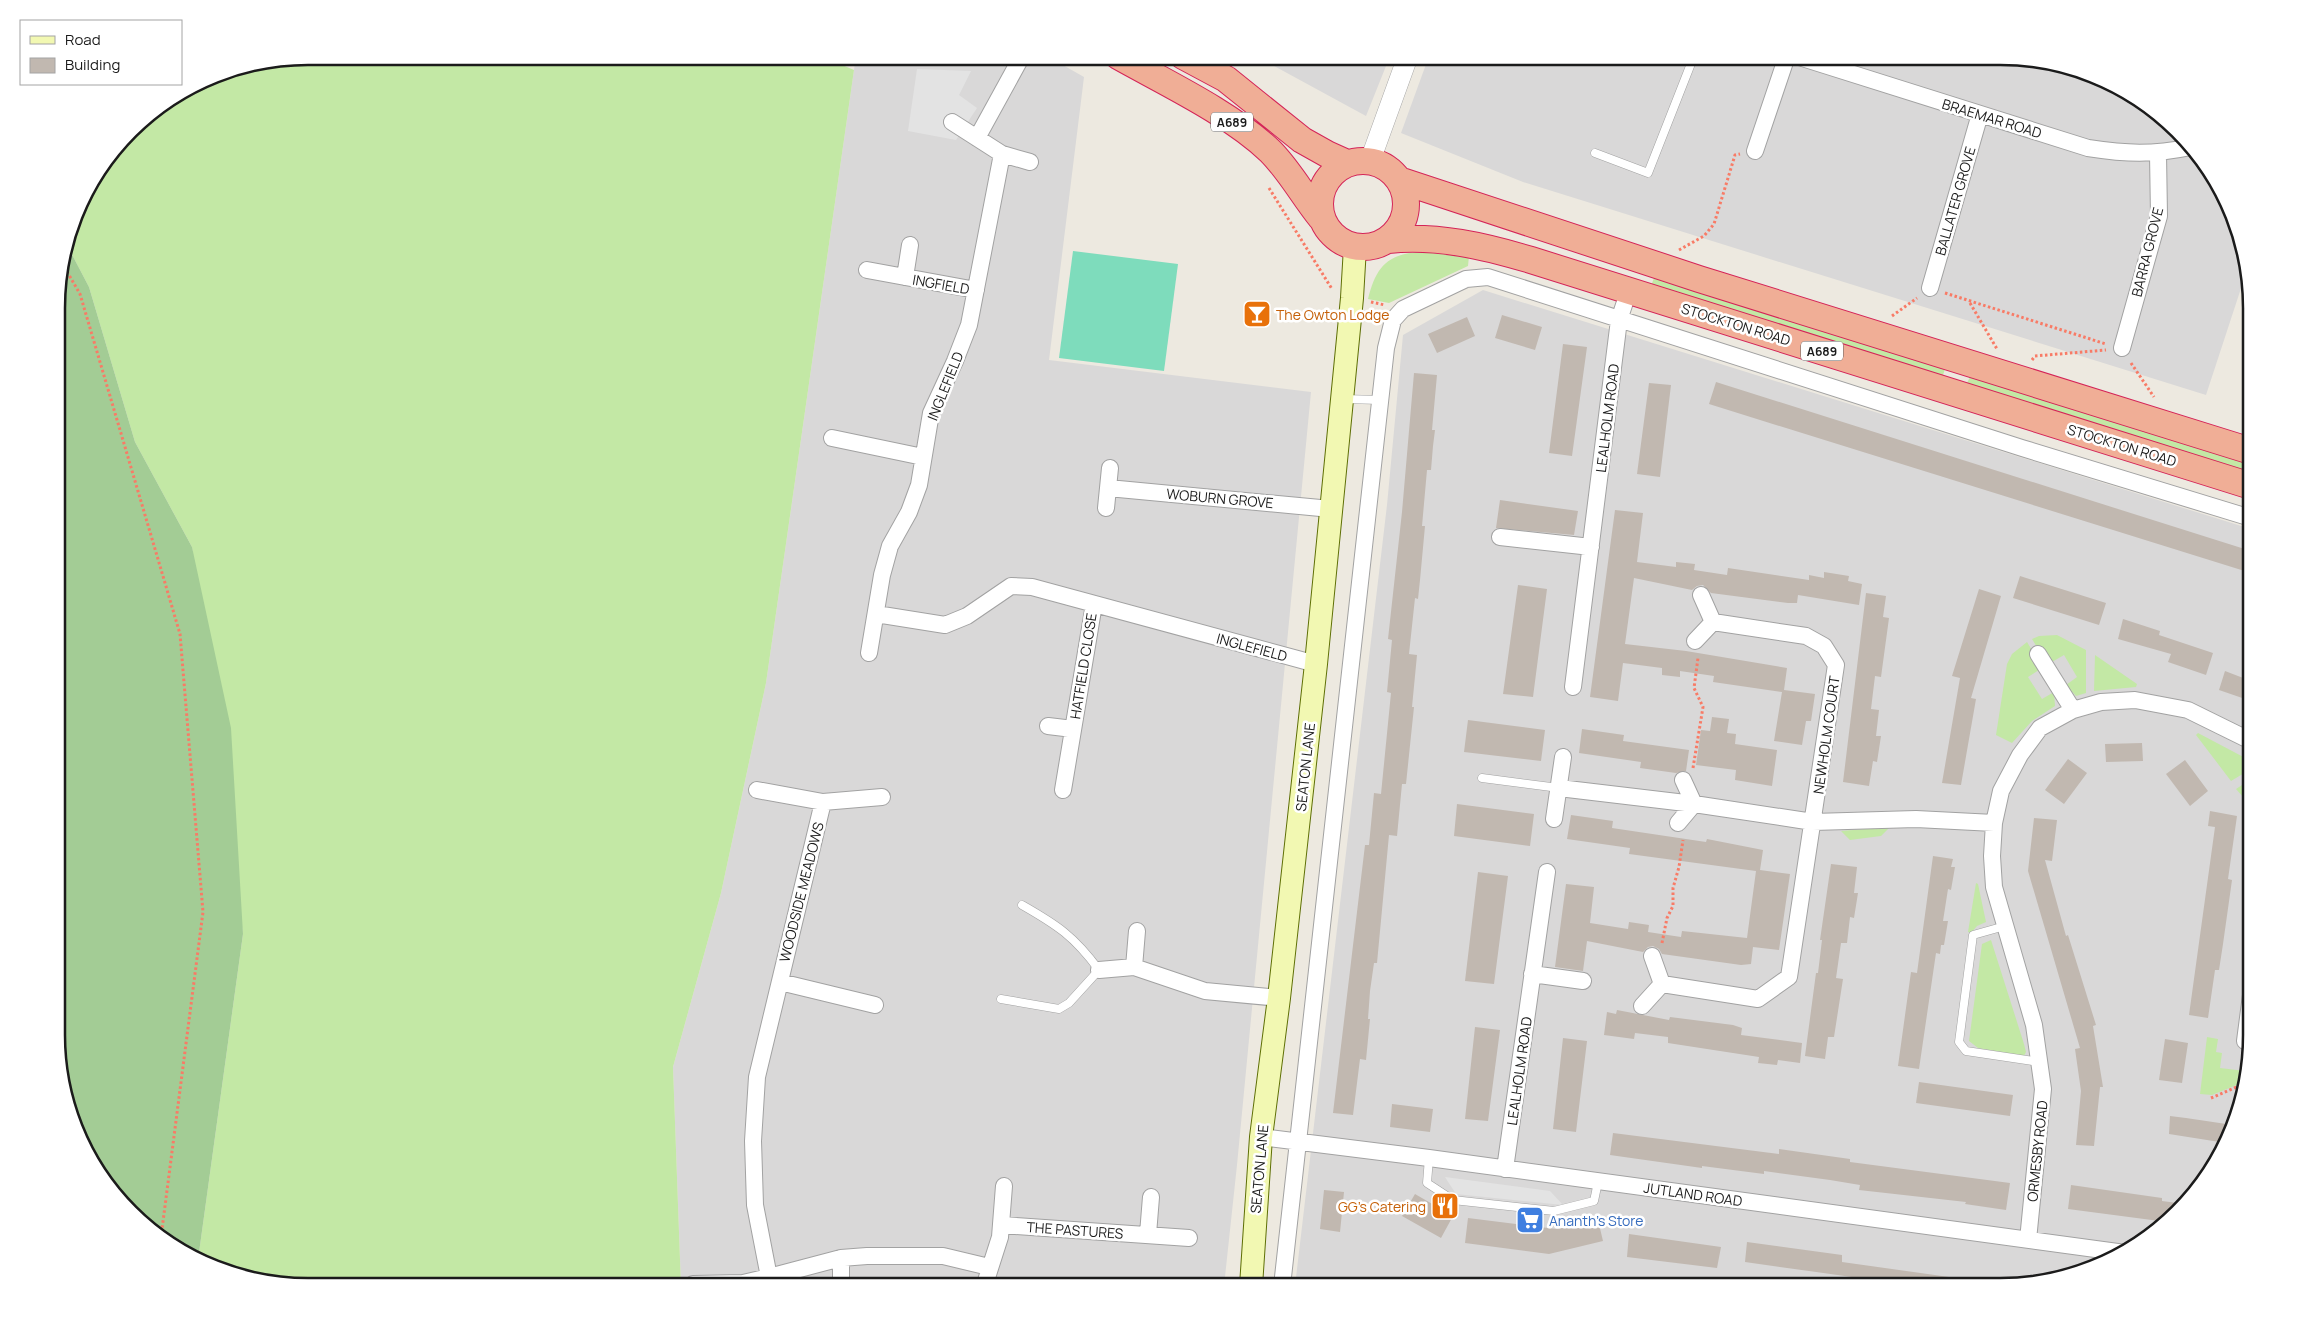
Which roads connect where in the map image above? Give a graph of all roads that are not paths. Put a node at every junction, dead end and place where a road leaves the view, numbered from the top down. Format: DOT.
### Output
graph roads {
  1 [pos="1017,65"];
  2 [pos="1133,65"];
  3 [pos="1200,65"];
  4 [pos="1404,65"];
  5 [pos="1690,65"];
  6 [pos="1784,65"];
  7 [pos="1825,65"];
  8 [pos="1980,114"];
  9 [pos="952,122"];
  10 [pos="977,138"];
  11 [pos="2183,149"];
  12 [pos="1755,151"];
  13 [pos="1595,153"];
  14 [pos="1002,154"];
  15 [pos="2158,154"];
  16 [pos="1030,162"];
  17 [pos="1359,162"];
  18 [pos="1399,180"];
  19 [pos="1321,218"];
  20 [pos="1388,240"];
  21 [pos="910,245"];
  22 [pos="1355,247"];
  23 [pos="867,270"];
  24 [pos="905,277"];
  25 [pos="1930,288"];
  26 [pos="976,290"];
  27 [pos="1629,290"];
  28 [pos="1619,320"];
  29 [pos="2122,348"];
  30 [pos="1341,399"];
  31 [pos="1381,400"];
  32 [pos="832,438"];
  33 [pos="2243,448"];
  34 [pos="922,457"];
  35 [pos="1110,468"];
  36 [pos="2243,483"];
  37 [pos="1108,488"];
  38 [pos="1106,508"];
  39 [pos="1331,509"];
  40 [pos="2243,516"];
  41 [pos="1500,537"];
  42 [pos="1590,547"];
  43 [pos="1701,595"];
  44 [pos="1094,604"];
  45 [pos="876,614"];
  46 [pos="1712,622"];
  47 [pos="1697,647"];
  48 [pos="869,653"];
  49 [pos="2038,654"];
  50 [pos="1316,664"];
  51 [pos="1573,687"];
  52 [pos="2073,710"];
  53 [pos="1048,726"];
  54 [pos="1073,729"];
  55 [pos="2243,737"];
  56 [pos="1562,757"];
  57 [pos="1688,777"];
  58 [pos="1482,778"];
  59 [pos="1558,788"];
  60 [pos="757,790"];
  61 [pos="1063,790"];
  62 [pos="882,798"];
  63 [pos="823,802"];
  64 [pos="1694,804"];
  65 [pos="1554,819"];
  66 [pos="1813,822"];
  67 [pos="1994,823"];
  68 [pos="1681,829"];
  69 [pos="1547,872"];
  70 [pos="1022,905"];
  71 [pos="2005,926"];
  72 [pos="1136,930"];
  73 [pos="1656,951"];
  74 [pos="1134,967"];
  75 [pos="1099,970"];
  76 [pos="1532,974"];
  77 [pos="1583,981"];
  78 [pos="780,982"];
  79 [pos="1662,984"];
  80 [pos="1279,998"];
  81 [pos="1001,999"];
  82 [pos="875,1005"];
  83 [pos="1642,1006"];
  84 [pos="2040,1062"];
  85 [pos="1261,1137"];
  86 [pos="1299,1142"];
  87 [pos="1429,1158"];
  88 [pos="1505,1168"];
  89 [pos="1598,1182"];
  90 [pos="1004,1186"];
  91 [pos="1151,1197"];
  92 [pos="1002,1225"];
  93 [pos="1148,1234"];
  94 [pos="1189,1238"];
  95 [pos="2028,1240"];
  96 [pos="2111,1251"];
  97 [pos="841,1258"];
  98 [pos="990,1266"];
  99 [pos="769,1276"];
  100 [pos="762,1278"];
  101 [pos="842,1278"];
  102 [pos="986,1278"];
  103 [pos="1252,1278"];
  104 [pos="1283,1278"];
  1 -- 10 [label="street"];
  2 -- 19 [label="highway, A689"];
  3 -- 17 [label="highway, A689"];
  4 -- 17 [label="street"];
  5 -- 13 [label="lane"];
  6 -- 12 [label="street"];
  7 -- 8 [label="street, BRAEMAR ROAD"];
  8 -- 15 [label="street, BRAEMAR ROAD"];
  8 -- 25 [label="street, BALLATER GROVE"];
  9 -- 10 [label="street"];
  10 -- 14 [label="street"];
  11 -- 15 [label="street, BRAEMAR ROAD"];
  14 -- 16 [label="street"];
  14 -- 26 [label="street, INGLEFIELD"];
  15 -- 29 [label="street, BARRA GROVE"];
  17 -- 18 [label="highway"];
  17 -- 19 [label="highway"];
  18 -- 20 [label="highway"];
  18 -- 33 [label="highway, A689"];
  19 -- 22 [label="highway"];
  20 -- 22 [label="highway"];
  20 -- 27 [label="highway, STOCKTON ROAD / A689"];
  21 -- 24 [label="street, INGFIELD"];
  22 -- 30 [label="main road, SEATON LANE"];
  23 -- 24 [label="street, INGFIELD"];
  24 -- 26 [label="street, INGFIELD"];
  26 -- 34 [label="street, INGLEFIELD"];
  27 -- 28 [label="street, LEALHOLM ROAD"];
  27 -- 36 [label="highway, STOCKTON ROAD / A689"];
  28 -- 31 [label="street"];
  28 -- 40 [label="street"];
  28 -- 42 [label="street, LEALHOLM ROAD"];
  30 -- 31 [label="lane"];
  30 -- 39 [label="main road, SEATON LANE"];
  31 -- 86 [label="street"];
  32 -- 34 [label="street"];
  34 -- 45 [label="street, INGLEFIELD"];
  35 -- 37 [label="street"];
  37 -- 38 [label="street"];
  37 -- 39 [label="street, WOBURN GROVE"];
  39 -- 50 [label="main road, SEATON LANE"];
  41 -- 42 [label="street"];
  42 -- 51 [label="street, LEALHOLM ROAD"];
  43 -- 46 [label="street"];
  44 -- 45 [label="street, INGLEFIELD"];
  44 -- 50 [label="street, INGLEFIELD"];
  44 -- 54 [label="street, HATFIELD CLOSE"];
  45 -- 48 [label="street, INGLEFIELD"];
  46 -- 47 [label="street"];
  46 -- 66 [label="street, NEWHOLM COURT"];
  49 -- 52 [label="street"];
  50 -- 80 [label="main road, SEATON LANE"];
  52 -- 55 [label="street, ORMESBY ROAD"];
  52 -- 67 [label="street, ORMESBY ROAD"];
  53 -- 54 [label="street, HATFIELD CLOSE"];
  54 -- 61 [label="street, HATFIELD CLOSE"];
  56 -- 59 [label="street"];
  57 -- 64 [label="street"];
  58 -- 59 [label="lane"];
  59 -- 64 [label="street"];
  59 -- 65 [label="street"];
  60 -- 63 [label="street, WOODSIDE MEADOWS"];
  62 -- 63 [label="street, WOODSIDE MEADOWS"];
  63 -- 78 [label="street, WOODSIDE MEADOWS"];
  64 -- 66 [label="street"];
  64 -- 68 [label="street"];
  66 -- 67 [label="street"];
  66 -- 79 [label="street, NEWHOLM COURT"];
  67 -- 71 [label="street, ORMESBY ROAD"];
  69 -- 76 [label="street, LEALHOLM ROAD"];
  70 -- 75 [label="lane"];
  71 -- 84 [label="street, ORMESBY ROAD"];
  71 -- 84 [label="lane"];
  72 -- 74 [label="street"];
  73 -- 79 [label="street"];
  74 -- 75 [label="street"];
  74 -- 80 [label="street"];
  75 -- 81 [label="lane"];
  76 -- 77 [label="street"];
  76 -- 88 [label="street, LEALHOLM ROAD"];
  78 -- 82 [label="street"];
  78 -- 99 [label="street, WOODSIDE MEADOWS"];
  79 -- 83 [label="street"];
  80 -- 85 [label="main road, SEATON LANE"];
  84 -- 95 [label="street, ORMESBY ROAD"];
  85 -- 86 [label="street, JUTLAND ROAD"];
  85 -- 103 [label="main road, SEATON LANE"];
  86 -- 87 [label="street, JUTLAND ROAD"];
  86 -- 104 [label="street"];
  87 -- 88 [label="street, JUTLAND ROAD"];
  87 -- 89 [label="lane"];
  88 -- 89 [label="street, JUTLAND ROAD"];
  89 -- 95 [label="street, JUTLAND ROAD"];
  90 -- 92 [label="street"];
  91 -- 93 [label="street"];
  92 -- 93 [label="street, THE PASTURES"];
  92 -- 98 [label="street"];
  93 -- 94 [label="street, THE PASTURES"];
  95 -- 96 [label="street, JUTLAND ROAD"];
  97 -- 98 [label="street"];
  97 -- 99 [label="street"];
  97 -- 101 [label="street"];
  98 -- 102 [label="street"];
  99 -- 100 [label="street"];
}
